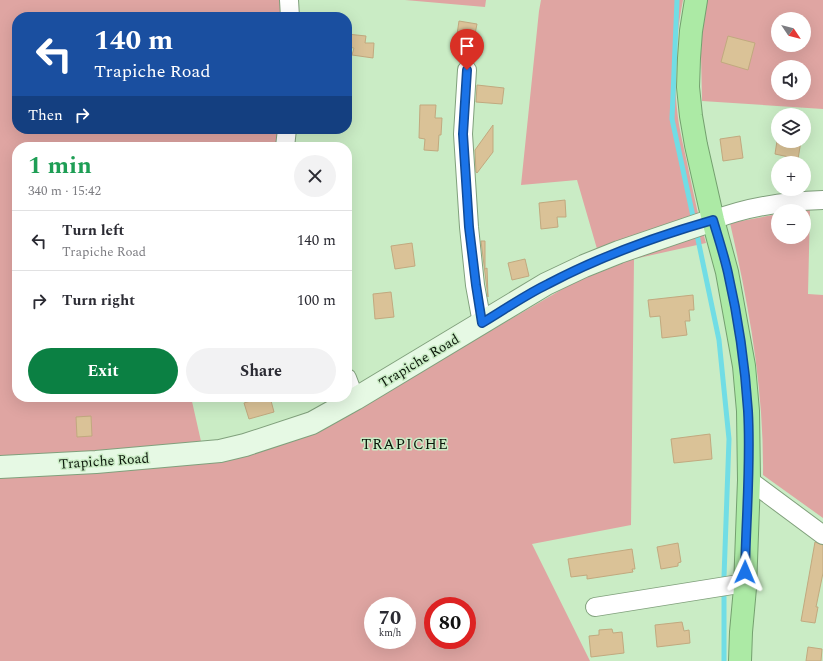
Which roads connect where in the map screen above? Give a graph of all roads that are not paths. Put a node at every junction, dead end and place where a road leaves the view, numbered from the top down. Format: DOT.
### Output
graph roads {
  1 [pos="289,0"];
  2 [pos="696,0"];
  3 [pos="290,12"];
  4 [pos="467,70"];
  5 [pos="823,200"];
  6 [pos="713,220"];
  7 [pos="482,323"];
  8 [pos="352,391"];
  9 [pos="355,399"];
  10 [pos="352,401"];
  11 [pos="350,402"];
  12 [pos="0,467"];
  13 [pos="749,480"];
  14 [pos="823,535"];
  15 [pos="745,586"];
  16 [pos="595,607"];
  17 [pos="740,661"];
  18 [pos="754,661"];
  1 -- 3 [label="street"];
  2 -- 6 [label="highway"];
  4 -- 7 [label="street"];
  5 -- 6 [label="street, Trapiche Road"];
  6 -- 7 [label="street, Trapiche Road"];
  6 -- 13 [label="highway"];
  7 -- 9 [label="street, Trapiche Road"];
  8 -- 9 [label="street"];
  9 -- 10 [label="street, Trapiche Road"];
  11 -- 12 [label="street, Trapiche Road"];
  13 -- 14 [label="street"];
  13 -- 15 [label="highway"];
  15 -- 16 [label="street"];
  15 -- 17 [label="highway"];
  15 -- 18 [label="highway"];
}
